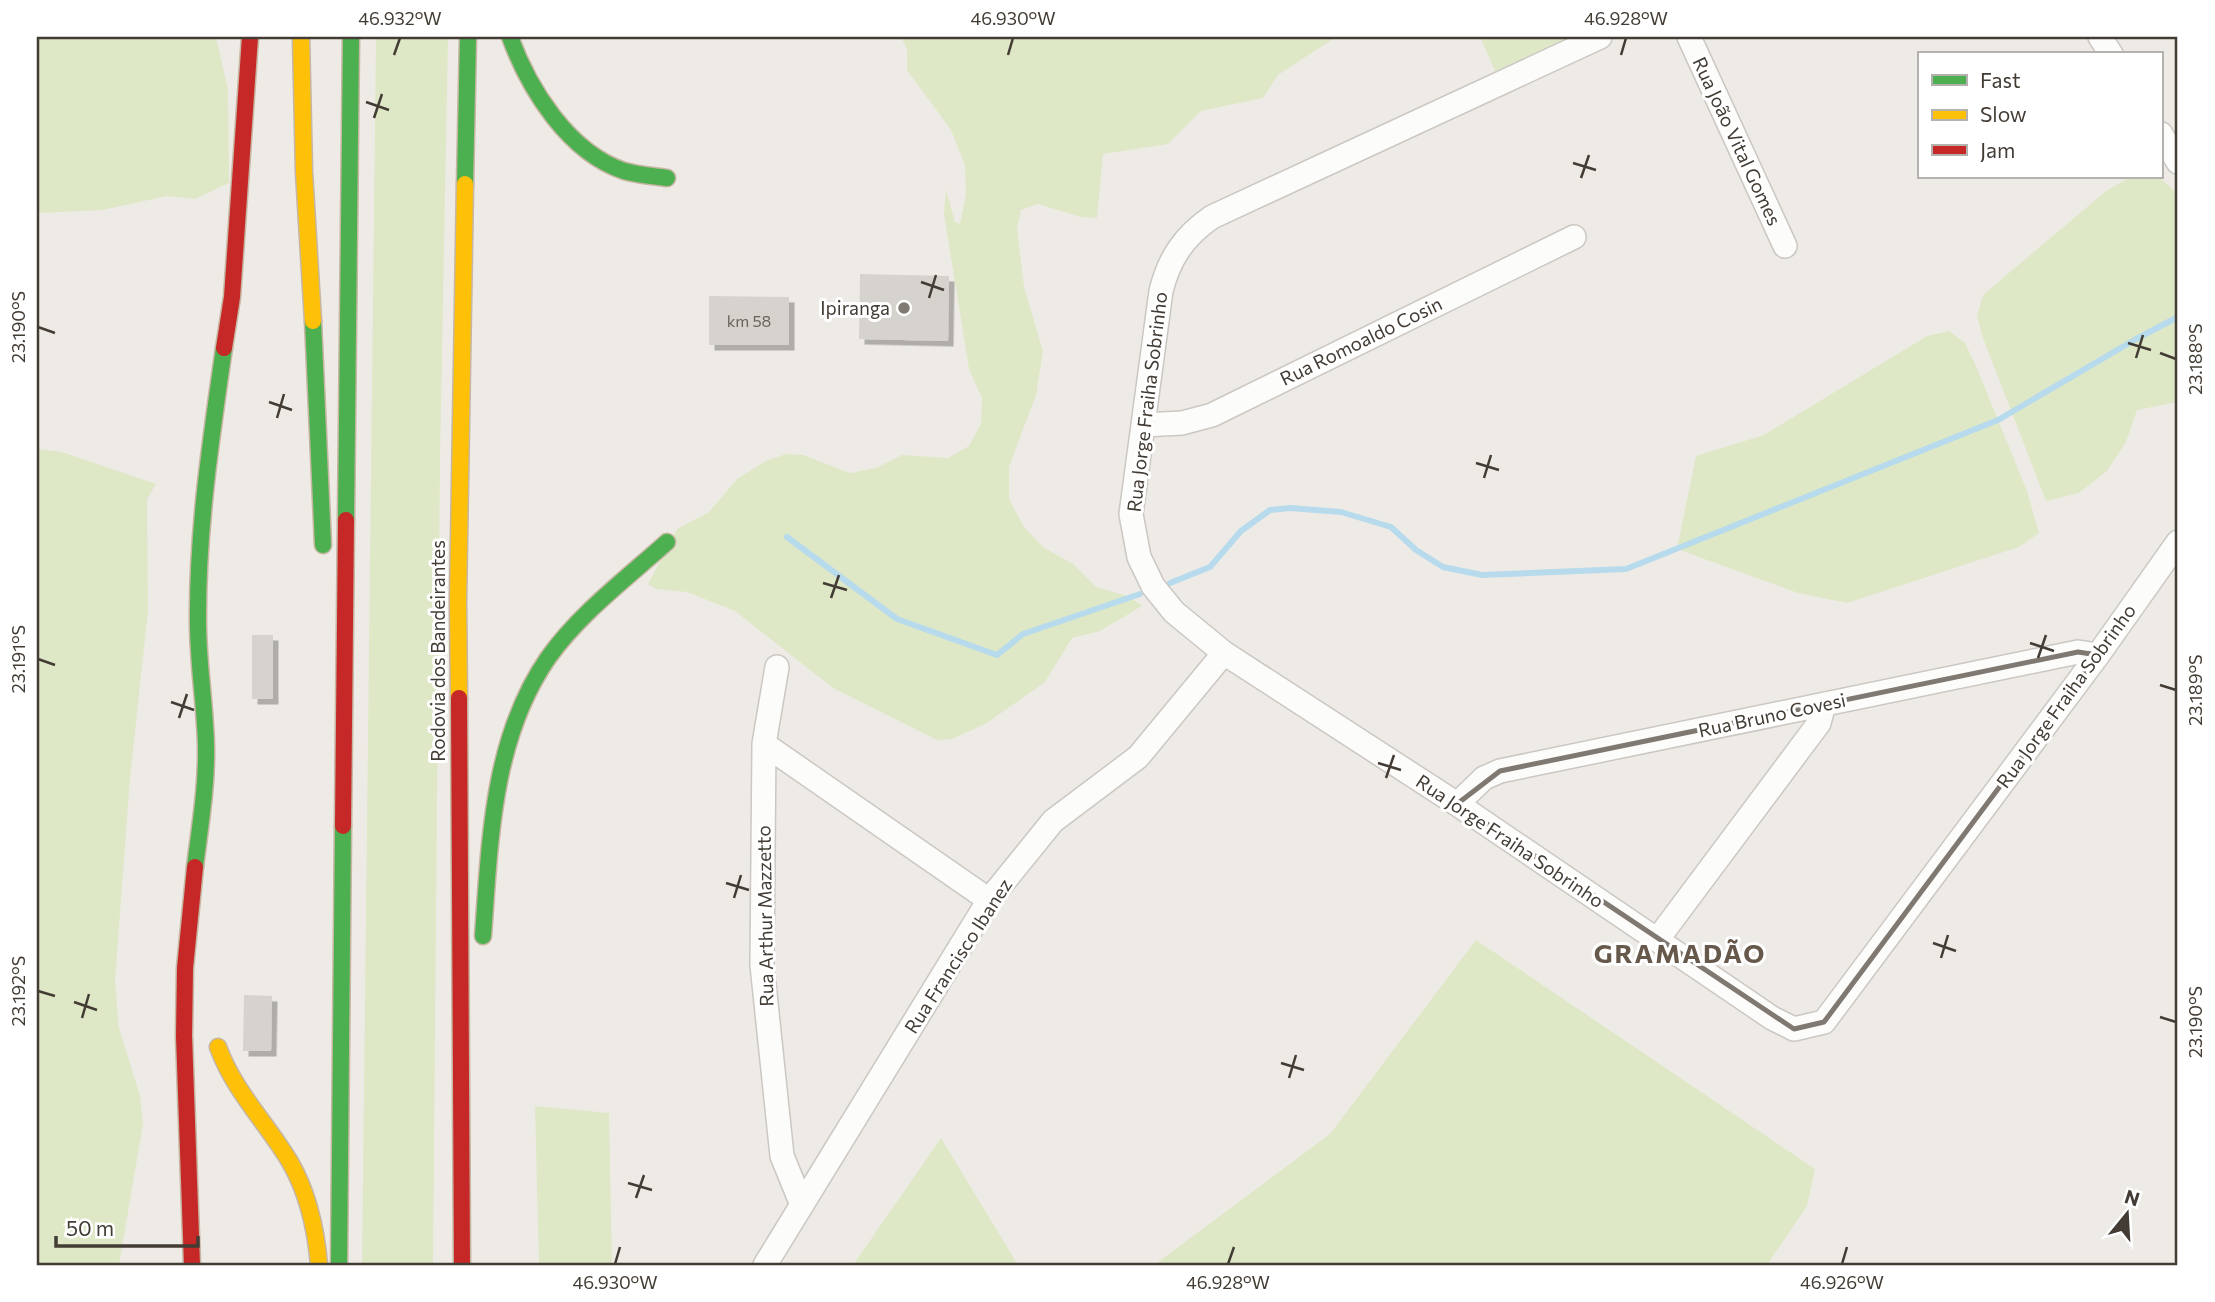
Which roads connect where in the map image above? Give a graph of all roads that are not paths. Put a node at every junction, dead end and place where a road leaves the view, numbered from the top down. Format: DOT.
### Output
graph roads {
  1 [pos="250,37"];
  2 [pos="301,37"];
  3 [pos="351,37"];
  4 [pos="468,37"];
  5 [pos="510,37"];
  6 [pos="1600,37"];
  7 [pos="1689,37"];
  8 [pos="2100,37"];
  9 [pos="2110,52"];
  10 [pos="2162,136"];
  11 [pos="2178,162"];
  12 [pos="667,178"];
  13 [pos="1574,237"];
  14 [pos="1785,246"];
  15 [pos="1143,425"];
  16 [pos="667,542"];
  17 [pos="2178,542"];
  18 [pos="324,559"];
  19 [pos="329,628"];
  20 [pos="1224,653"];
  21 [pos="2098,655"];
  22 [pos="777,667"];
  23 [pos="1824,704"];
  24 [pos="764,744"];
  25 [pos="1457,804"];
  26 [pos="344,808"];
  27 [pos="989,900"];
  28 [pos="1657,940"];
  29 [pos="482,950"];
  30 [pos="476,1018"];
  31 [pos="218,1047"];
  32 [pos="463,1168"];
  33 [pos="802,1205"];
  34 [pos="192,1265"];
  35 [pos="319,1265"];
  36 [pos="340,1265"];
  37 [pos="462,1265"];
  38 [pos="765,1265"];
  1 -- 34 [label="highway"];
  2 -- 18 [label="highway"];
  3 -- 26 [label="highway"];
  4 -- 32 [label="highway, Rodovia dos Bandeirantes"];
  5 -- 12 [label="highway"];
  6 -- 15 [label="street, Rua Jorge Fraiha Sobrinho"];
  7 -- 14 [label="street, Rua João Vital Gomes"];
  8 -- 9 [label="street"];
  10 -- 11 [label="street"];
  13 -- 15 [label="street, Rua Romoaldo Cosin"];
  15 -- 20 [label="street, Rua Jorge Fraiha Sobrinho"];
  16 -- 29 [label="highway"];
  17 -- 21 [label="street, Rua Jorge Fraiha Sobrinho"];
  19 -- 26 [label="highway"];
  20 -- 25 [label="street, Rua Jorge Fraiha Sobrinho"];
  20 -- 27 [label="street, Rua Francisco Ibanez"];
  21 -- 23 [label="street, Rua Bruno Covesi"];
  21 -- 28 [label="street, Rua Jorge Fraiha Sobrinho"];
  22 -- 24 [label="street, Rua Arthur Mazzetto"];
  23 -- 25 [label="street, Rua Bruno Covesi"];
  23 -- 28 [label="street"];
  24 -- 27 [label="street"];
  24 -- 33 [label="street, Rua Arthur Mazzetto"];
  25 -- 28 [label="street, Rua Jorge Fraiha Sobrinho"];
  26 -- 36 [label="highway"];
  27 -- 33 [label="street, Rua Francisco Ibanez"];
  30 -- 32 [label="highway"];
  31 -- 35 [label="highway"];
  32 -- 37 [label="highway, Rodovia dos Bandeirantes"];
  33 -- 38 [label="street, Rua Francisco Ibanez"];
}
